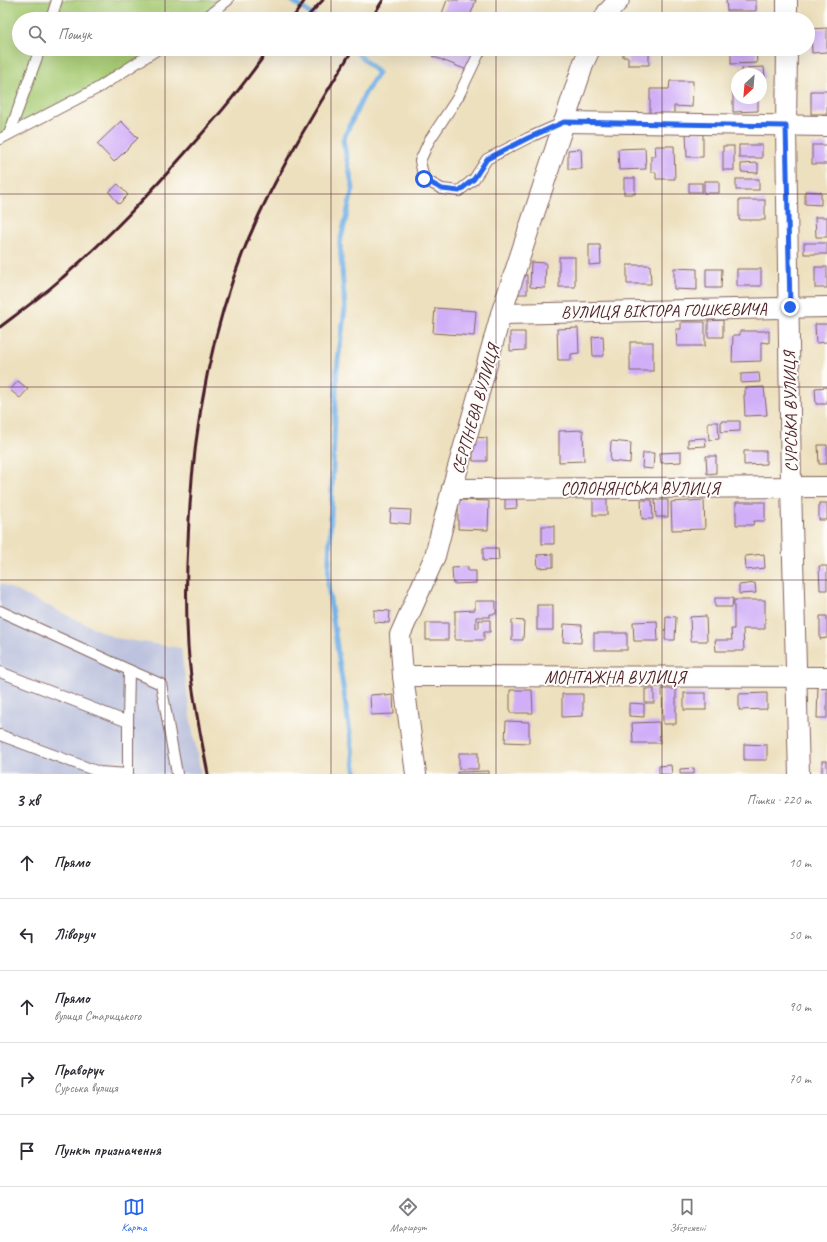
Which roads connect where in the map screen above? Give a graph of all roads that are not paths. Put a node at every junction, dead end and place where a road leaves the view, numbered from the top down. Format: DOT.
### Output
graph roads {
  1 [pos="57,0"];
  2 [pos="228,0"];
  3 [pos="619,0"];
  4 [pos="787,0"];
  5 [pos="53,12"];
  6 [pos="213,12"];
  7 [pos="608,12"];
  8 [pos="787,12"];
  9 [pos="37,56"];
  10 [pos="147,56"];
  11 [pos="478,56"];
  12 [pos="587,56"];
  13 [pos="787,56"];
  14 [pos="564,122"];
  15 [pos="786,126"];
  16 [pos="827,126"];
  17 [pos="9,134"];
  18 [pos="0,139"];
  19 [pos="790,307"];
  20 [pos="827,307"];
  21 [pos="501,314"];
  22 [pos="791,487"];
  23 [pos="827,487"];
  24 [pos="452,489"];
  25 [pos="0,611"];
  26 [pos="129,670"];
  27 [pos="0,672"];
  28 [pos="403,676"];
  29 [pos="796,677"];
  30 [pos="827,677"];
  31 [pos="128,722"];
  32 [pos="0,735"];
  33 [pos="128,774"];
  34 [pos="177,774"];
  35 [pos="416,774"];
  36 [pos="799,774"];
  1 -- 5 [label="lane"];
  2 -- 6 [label="lane"];
  3 -- 7 [label="street"];
  4 -- 8 [label="street"];
  9 -- 17 [label="lane"];
  10 -- 17 [label="lane"];
  11 -- 14 [label="lane"];
  12 -- 14 [label="street, СЕРПНЕВА ВУЛИЦЯ"];
  13 -- 15 [label="street, СУРСЬКА ВУЛИЦЯ"];
  14 -- 15 [label="street"];
  14 -- 21 [label="street, СЕРПНЕВА ВУЛИЦЯ"];
  15 -- 16 [label="street"];
  15 -- 19 [label="street, СУРСЬКА ВУЛИЦЯ"];
  17 -- 18 [label="lane"];
  19 -- 20 [label="street, ВУЛИЦЯ ВІКТОРА ГОШКЕВИЧА"];
  19 -- 21 [label="street, ВУЛИЦЯ ВІКТОРА ГОШКЕВИЧА"];
  19 -- 22 [label="street, СУРСЬКА ВУЛИЦЯ"];
  21 -- 24 [label="street, СЕРПНЕВА ВУЛИЦЯ"];
  22 -- 23 [label="street, СОЛОНЯНСЬКА ВУЛИЦЯ"];
  22 -- 24 [label="street, СОЛОНЯНСЬКА ВУЛИЦЯ"];
  22 -- 29 [label="street, СУРСЬКА ВУЛИЦЯ"];
  24 -- 28 [label="street, СЕРПНЕВА ВУЛИЦЯ"];
  25 -- 26 [label="lane"];
  26 -- 31 [label="lane"];
  26 -- 34 [label="lane"];
  27 -- 31 [label="lane"];
  28 -- 29 [label="street, МОНТАЖНА ВУЛИЦЯ"];
  28 -- 35 [label="street, СЕРПНЕВА ВУЛИЦЯ"];
  29 -- 30 [label="street, МОНТАЖНА ВУЛИЦЯ"];
  29 -- 36 [label="street, СУРСЬКА ВУЛИЦЯ"];
  31 -- 33 [label="lane"];
  32 -- 33 [label="lane"];
}
